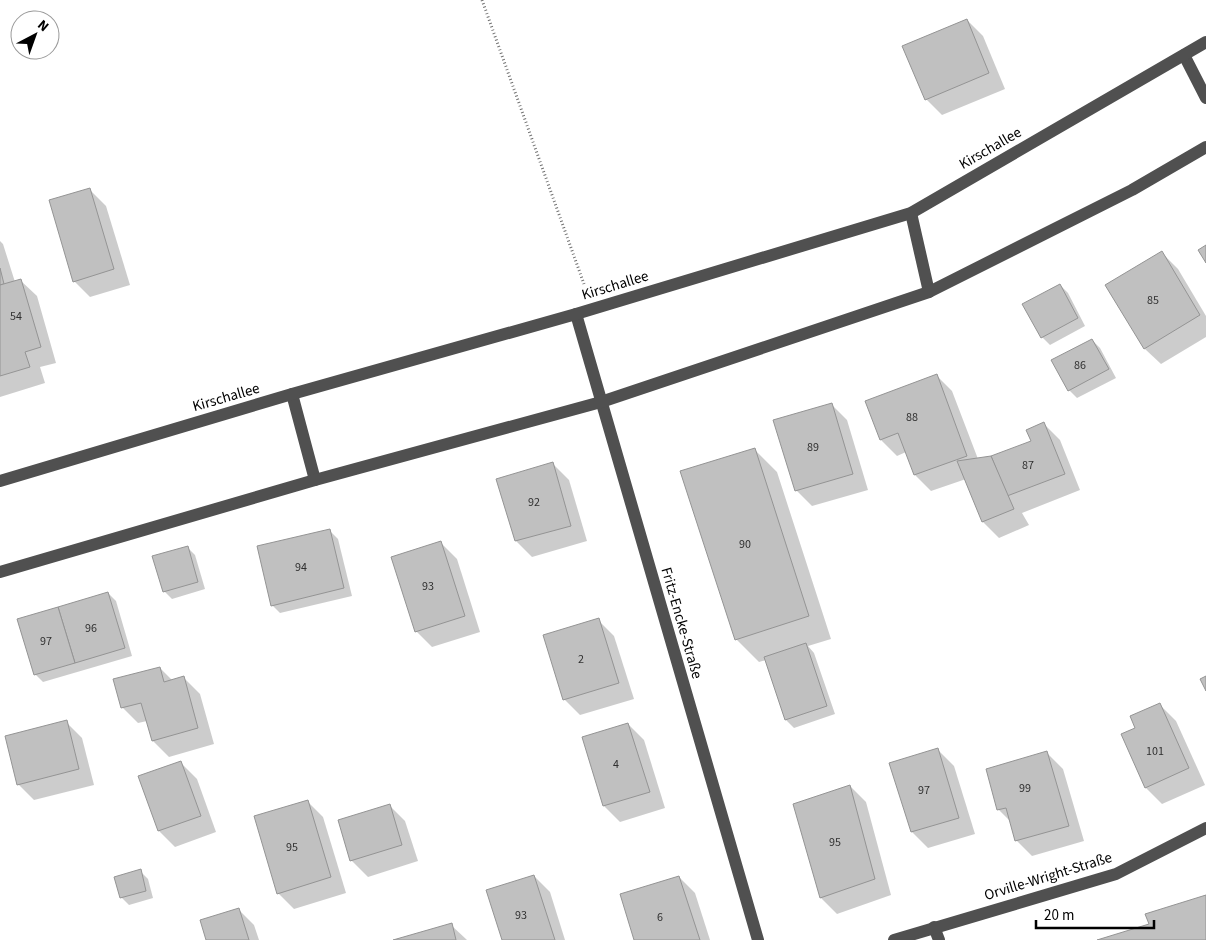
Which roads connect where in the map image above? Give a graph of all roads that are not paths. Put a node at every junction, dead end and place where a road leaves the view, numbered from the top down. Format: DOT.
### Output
graph roads {
  1 [pos="1206,42"];
  2 [pos="1184,55"];
  3 [pos="1206,98"];
  4 [pos="1206,147"];
  5 [pos="911,213"];
  6 [pos="929,292"];
  7 [pos="576,314"];
  8 [pos="292,394"];
  9 [pos="601,402"];
  10 [pos="314,480"];
  11 [pos="0,481"];
  12 [pos="0,572"];
  13 [pos="1206,828"];
  14 [pos="934,928"];
  15 [pos="758,940"];
  16 [pos="894,940"];
  17 [pos="939,940"];
  1 -- 2 [label="street, Kirschallee"];
  2 -- 3 [label="street"];
  2 -- 5 [label="street, Kirschallee"];
  4 -- 6 [label="street"];
  5 -- 6 [label="street"];
  5 -- 7 [label="street, Kirschallee"];
  6 -- 9 [label="street"];
  7 -- 8 [label="street, Kirschallee"];
  7 -- 9 [label="street, Fritz-Encke-Straße"];
  8 -- 10 [label="street"];
  8 -- 11 [label="street, Kirschallee"];
  9 -- 10 [label="street"];
  9 -- 15 [label="street, Fritz-Encke-Straße"];
  10 -- 12 [label="street"];
  13 -- 14 [label="street, Orville-Wright-Straße"];
  14 -- 16 [label="street, Orville-Wright-Straße"];
  14 -- 17 [label="street"];
}
